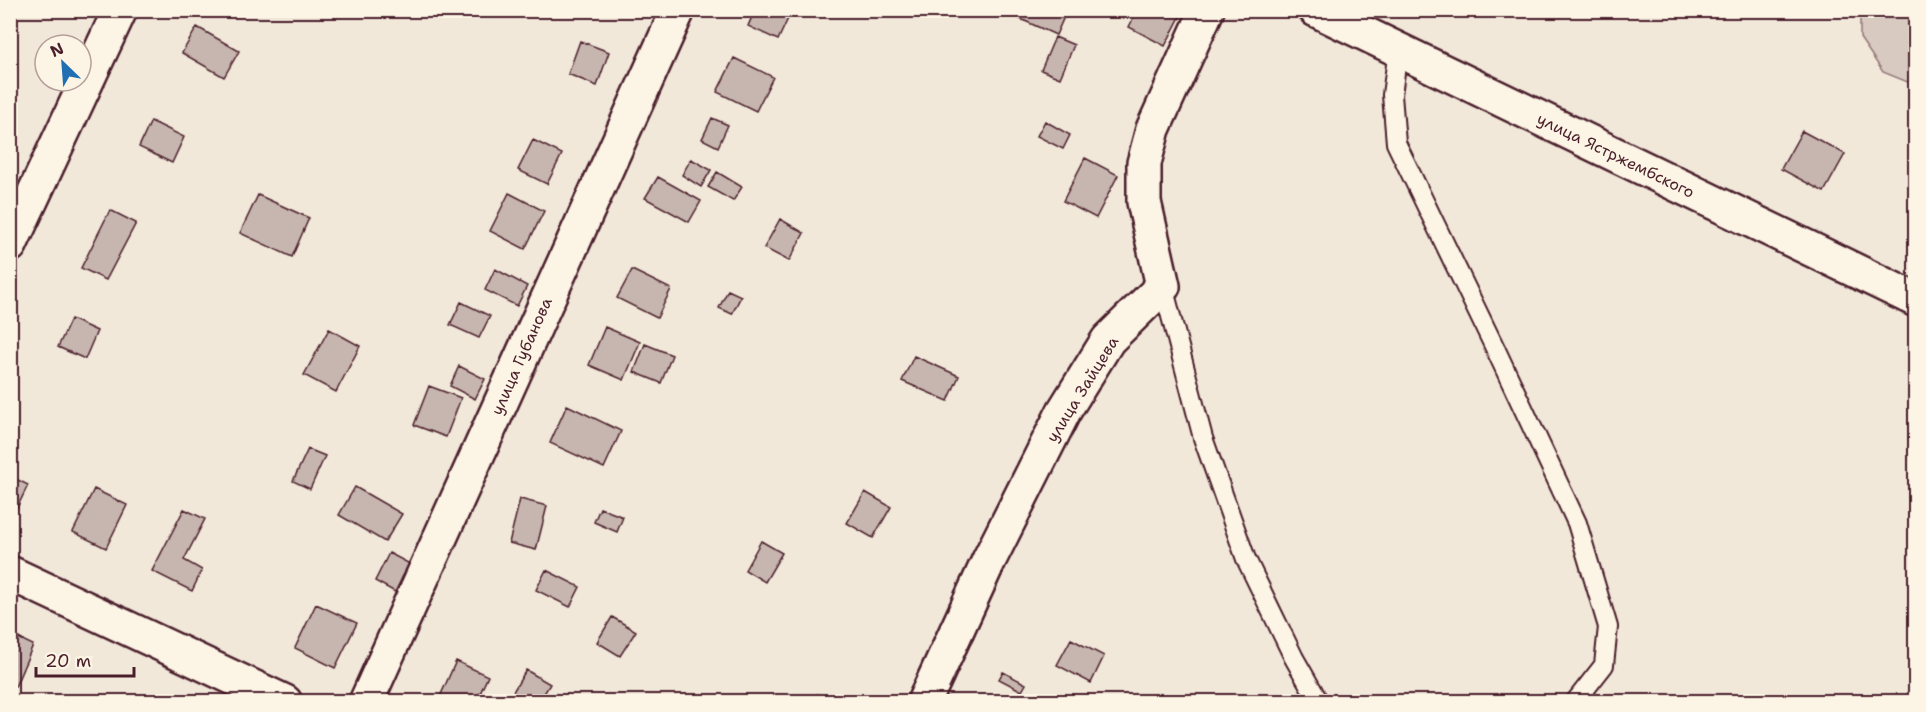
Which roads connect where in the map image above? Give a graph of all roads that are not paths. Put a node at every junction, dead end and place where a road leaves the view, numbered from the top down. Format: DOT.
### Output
graph roads {
  1 [pos="120,10"];
  2 [pos="678,10"];
  3 [pos="1207,10"];
  4 [pos="1316,10"];
  5 [pos="1398,50"];
  6 [pos="10,245"];
  7 [pos="1163,285"];
  8 [pos="1916,300"];
  9 [pos="10,573"];
  10 [pos="285,702"];
  11 [pos="366,702"];
  12 [pos="924,702"];
  13 [pos="1319,702"];
  14 [pos="1575,702"];
  1 -- 6 [label="street"];
  2 -- 11 [label="street, улица Губанова"];
  3 -- 7 [label="street"];
  4 -- 5 [label="street, улица Ястржембского"];
  5 -- 8 [label="street, улица Ястржембского"];
  5 -- 14 [label="lane"];
  7 -- 12 [label="street, улица Зайцева"];
  7 -- 13 [label="lane"];
  9 -- 10 [label="street"];
}
